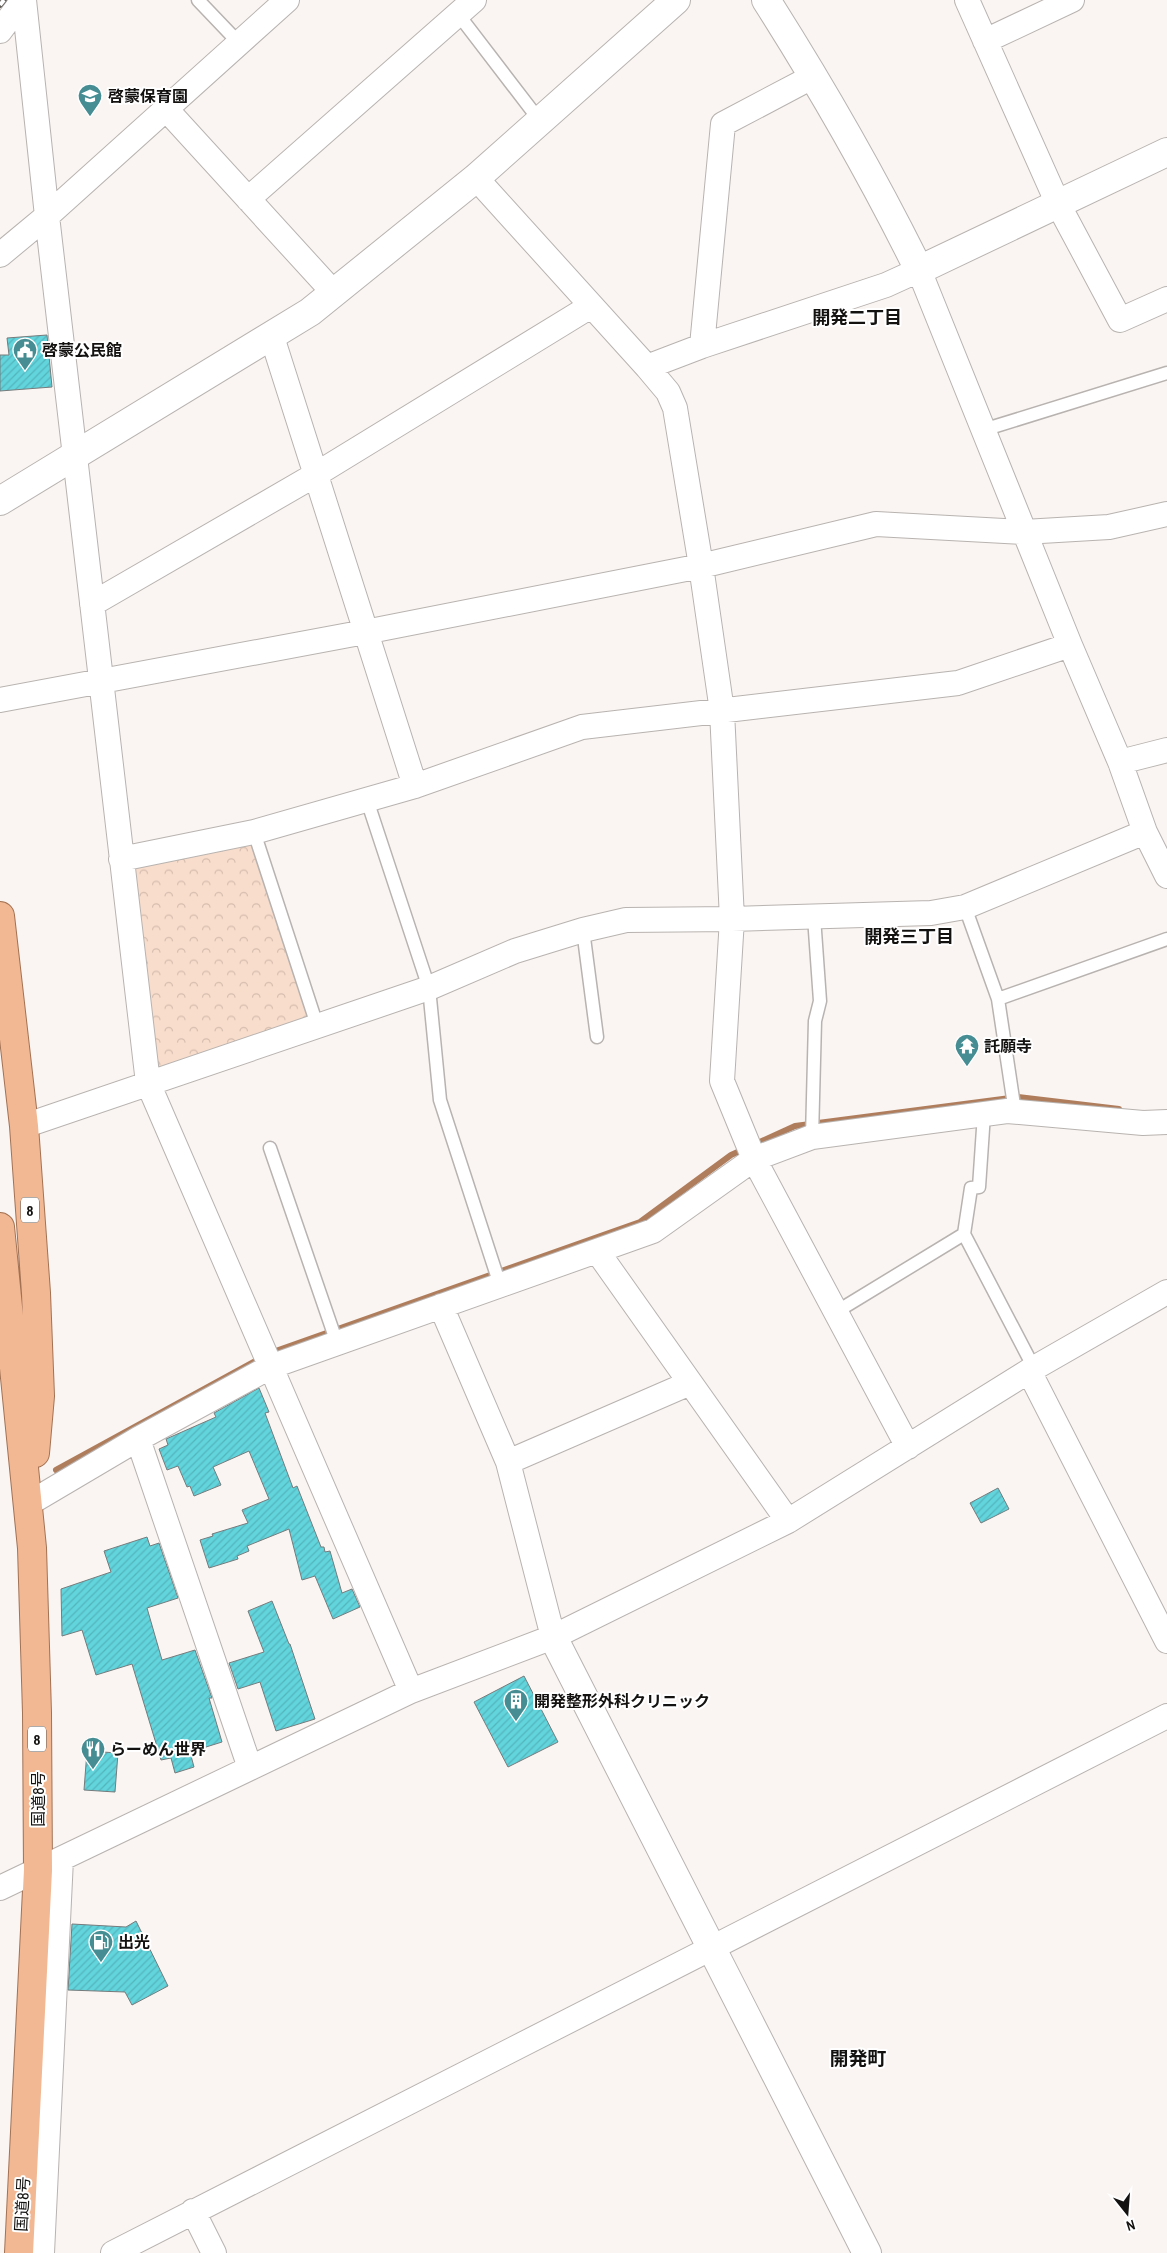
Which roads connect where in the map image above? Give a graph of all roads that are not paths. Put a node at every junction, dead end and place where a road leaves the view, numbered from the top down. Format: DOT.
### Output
graph roads {
  1 [pos="23,0"];
  2 [pos="198,0"];
  3 [pos="287,0"];
  4 [pos="676,0"];
  5 [pos="766,0"];
  6 [pos="967,0"];
  7 [pos="1072,0"];
  8 [pos="466,7"];
  9 [pos="0,31"];
  10 [pos="985,42"];
  11 [pos="239,44"];
  12 [pos="814,76"];
  13 [pos="166,109"];
  14 [pos="540,121"];
  15 [pos="1167,152"];
  16 [pos="476,178"];
  17 [pos="248,199"];
  18 [pos="1058,204"];
  19 [pos="47,216"];
  20 [pos="0,255"];
  21 [pos="919,270"];
  22 [pos="334,293"];
  23 [pos="1167,299"];
  24 [pos="591,306"];
  25 [pos="272,337"];
  26 [pos="702,346"];
  27 [pos="647,367"];
  28 [pos="1167,373"];
  29 [pos="983,430"];
  30 [pos="75,454"];
  31 [pos="315,475"];
  32 [pos="0,501"];
  33 [pos="1167,514"];
  34 [pos="1024,532"];
  35 [pos="701,566"];
  36 [pos="92,604"];
  37 [pos="365,632"];
  38 [pos="1070,645"];
  39 [pos="101,680"];
  40 [pos="0,700"];
  41 [pos="722,711"];
  42 [pos="1167,750"];
  43 [pos="1120,762"];
  44 [pos="415,786"];
  45 [pos="367,800"];
  46 [pos="254,832"];
  47 [pos="1145,832"];
  48 [pos="121,859"];
  49 [pos="1167,876"];
  50 [pos="965,906"];
  51 [pos="814,917"];
  52 [pos="732,919"];
  53 [pos="1,928"];
  54 [pos="583,930"];
  55 [pos="1167,939"];
  56 [pos="429,988"];
  57 [pos="998,999"];
  58 [pos="318,1025"];
  59 [pos="596,1037"];
  60 [pos="148,1083"];
  61 [pos="1015,1112"];
  62 [pos="984,1114"];
  63 [pos="1167,1122"];
  64 [pos="24,1126"];
  65 [pos="812,1137"];
  66 [pos="270,1148"];
  67 [pos="754,1159"];
  68 [pos="0,1227"];
  69 [pos="964,1234"];
  70 [pos="597,1251"];
  71 [pos="500,1285"];
  72 [pos="1167,1292"];
  73 [pos="441,1306"];
  74 [pos="836,1312"];
  75 [pos="337,1343"];
  76 [pos="270,1367"];
  77 [pos="1032,1370"];
  78 [pos="690,1383"];
  79 [pos="138,1439"];
  80 [pos="908,1447"];
  81 [pos="508,1462"];
  82 [pos="28,1504"];
  83 [pos="788,1521"];
  84 [pos="553,1637"];
  85 [pos="1167,1641"];
  86 [pos="410,1691"];
  87 [pos="1167,1716"];
  88 [pos="250,1768"];
  89 [pos="49,1864"];
  90 [pos="0,1888"];
  91 [pos="712,1949"];
  92 [pos="192,2211"];
  93 [pos="19,2253"];
  94 [pos="42,2253"];
  95 [pos="113,2253"];
  96 [pos="214,2253"];
  97 [pos="867,2253"];
  1 -- 9 [label="street"];
  1 -- 19 [label="street"];
  2 -- 11 [label="lane"];
  3 -- 11 [label="street"];
  4 -- 14 [label="street"];
  5 -- 12 [label="street"];
  6 -- 10 [label="street"];
  7 -- 10 [label="street"];
  8 -- 14 [label="lane"];
  8 -- 17 [label="street"];
  10 -- 18 [label="street"];
  11 -- 13 [label="street"];
  12 -- 21 [label="street"];
  12 -- 26 [label="street"];
  13 -- 17 [label="street"];
  13 -- 19 [label="street"];
  14 -- 16 [label="street"];
  15 -- 18 [label="street"];
  16 -- 22 [label="street"];
  16 -- 24 [label="street"];
  17 -- 22 [label="street"];
  18 -- 21 [label="street"];
  18 -- 23 [label="street"];
  19 -- 20 [label="street"];
  19 -- 30 [label="street"];
  21 -- 26 [label="street"];
  21 -- 29 [label="street"];
  22 -- 25 [label="street"];
  24 -- 27 [label="street"];
  24 -- 31 [label="street"];
  25 -- 30 [label="street"];
  25 -- 31 [label="street"];
  26 -- 27 [label="street"];
  27 -- 35 [label="street"];
  28 -- 29 [label="lane"];
  29 -- 34 [label="street"];
  30 -- 32 [label="street"];
  30 -- 36 [label="street"];
  31 -- 36 [label="street"];
  31 -- 37 [label="street"];
  33 -- 34 [label="street"];
  34 -- 35 [label="street"];
  34 -- 38 [label="street"];
  35 -- 37 [label="street"];
  35 -- 41 [label="street"];
  36 -- 39 [label="street"];
  37 -- 39 [label="street"];
  37 -- 44 [label="street"];
  38 -- 41 [label="street"];
  38 -- 43 [label="street"];
  39 -- 40 [label="street"];
  39 -- 48 [label="street"];
  41 -- 44 [label="street"];
  41 -- 52 [label="street"];
  42 -- 43 [label="street"];
  43 -- 47 [label="street"];
  44 -- 45 [label="street"];
  45 -- 46 [label="street"];
  45 -- 56 [label="lane"];
  46 -- 48 [label="street"];
  46 -- 58 [label="lane"];
  47 -- 49 [label="street"];
  47 -- 50 [label="street"];
  48 -- 60 [label="street"];
  50 -- 51 [label="street"];
  50 -- 57 [label="lane"];
  51 -- 52 [label="street"];
  51 -- 65 [label="lane"];
  52 -- 54 [label="street"];
  52 -- 67 [label="street"];
  53 -- 64 [label="highway, 8"];
  54 -- 56 [label="street"];
  54 -- 59 [label="lane"];
  55 -- 57 [label="lane"];
  56 -- 58 [label="street"];
  56 -- 71 [label="lane"];
  57 -- 61 [label="lane"];
  58 -- 60 [label="street"];
  60 -- 64 [label="street"];
  60 -- 76 [label="street"];
  61 -- 62 [label="street"];
  61 -- 63 [label="street"];
  62 -- 65 [label="street"];
  62 -- 69 [label="lane"];
  64 -- 82 [label="highway, 8"];
  65 -- 67 [label="street"];
  66 -- 75 [label="lane"];
  67 -- 70 [label="street"];
  67 -- 74 [label="street"];
  68 -- 82 [label="highway, 国道8号 / 8"];
  69 -- 74 [label="lane"];
  69 -- 77 [label="lane"];
  70 -- 71 [label="street"];
  70 -- 78 [label="street"];
  71 -- 73 [label="street"];
  72 -- 77 [label="street"];
  73 -- 75 [label="street"];
  73 -- 81 [label="street"];
  74 -- 80 [label="street"];
  75 -- 76 [label="street"];
  76 -- 79 [label="street"];
  76 -- 86 [label="street"];
  77 -- 80 [label="street"];
  77 -- 85 [label="street"];
  78 -- 81 [label="street"];
  78 -- 83 [label="street"];
  79 -- 82 [label="street"];
  79 -- 88 [label="street"];
  80 -- 83 [label="street"];
  81 -- 84 [label="street"];
  82 -- 89 [label="highway, 国道8号 / 8"];
  83 -- 84 [label="street"];
  84 -- 86 [label="street"];
  84 -- 91 [label="street"];
  86 -- 88 [label="street"];
  87 -- 91 [label="street"];
  88 -- 89 [label="street"];
  89 -- 90 [label="street"];
  89 -- 93 [label="highway, 国道8号 / 8"];
  89 -- 94 [label="street"];
  91 -- 92 [label="street"];
  91 -- 97 [label="street"];
  92 -- 95 [label="street"];
  92 -- 96 [label="street"];
}
